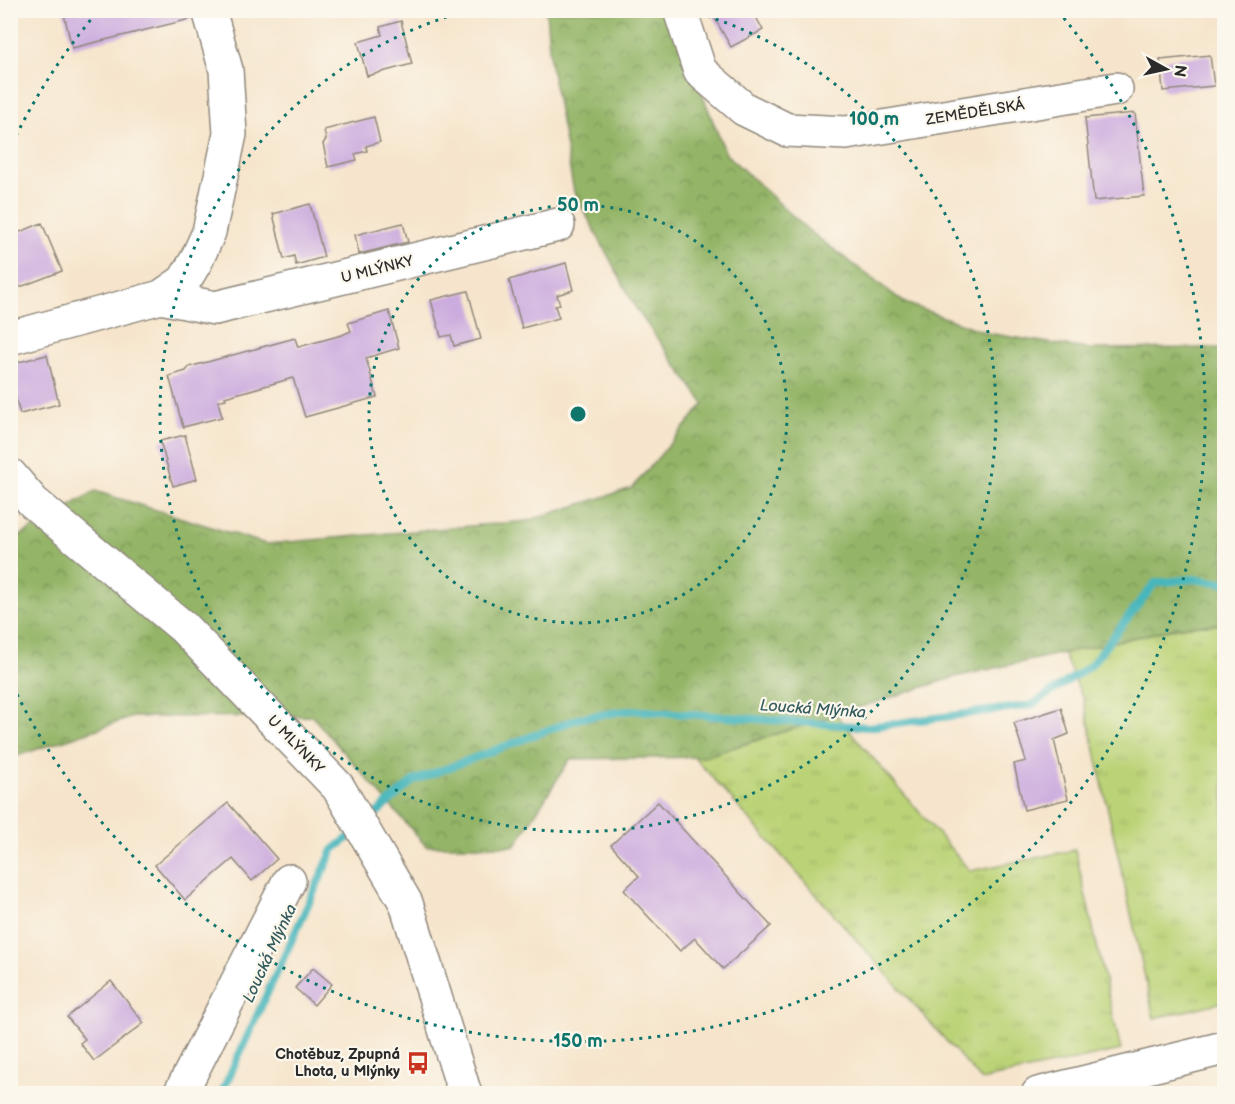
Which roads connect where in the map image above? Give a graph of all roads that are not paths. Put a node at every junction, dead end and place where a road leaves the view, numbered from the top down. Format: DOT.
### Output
graph roads {
  1 [pos="209,10"];
  2 [pos="680,10"];
  3 [pos="1116,89"];
  4 [pos="558,225"];
  5 [pos="161,297"];
  6 [pos="10,338"];
  7 [pos="10,476"];
  8 [pos="289,881"];
  9 [pos="1224,1047"];
  10 [pos="1137,1082"];
  11 [pos="180,1094"];
  12 [pos="465,1094"];
  13 [pos="1038,1094"];
  1 -- 5 [label="street, U MLÝNKY"];
  2 -- 3 [label="street, ZEMĚDĚLSKÁ"];
  4 -- 5 [label="street, U MLÝNKY"];
  5 -- 6 [label="street, U MLÝNKY"];
  7 -- 12 [label="street, U MLÝNKY"];
  8 -- 11 [label="street"];
  9 -- 10 [label="street"];
  10 -- 13 [label="street"];
}
